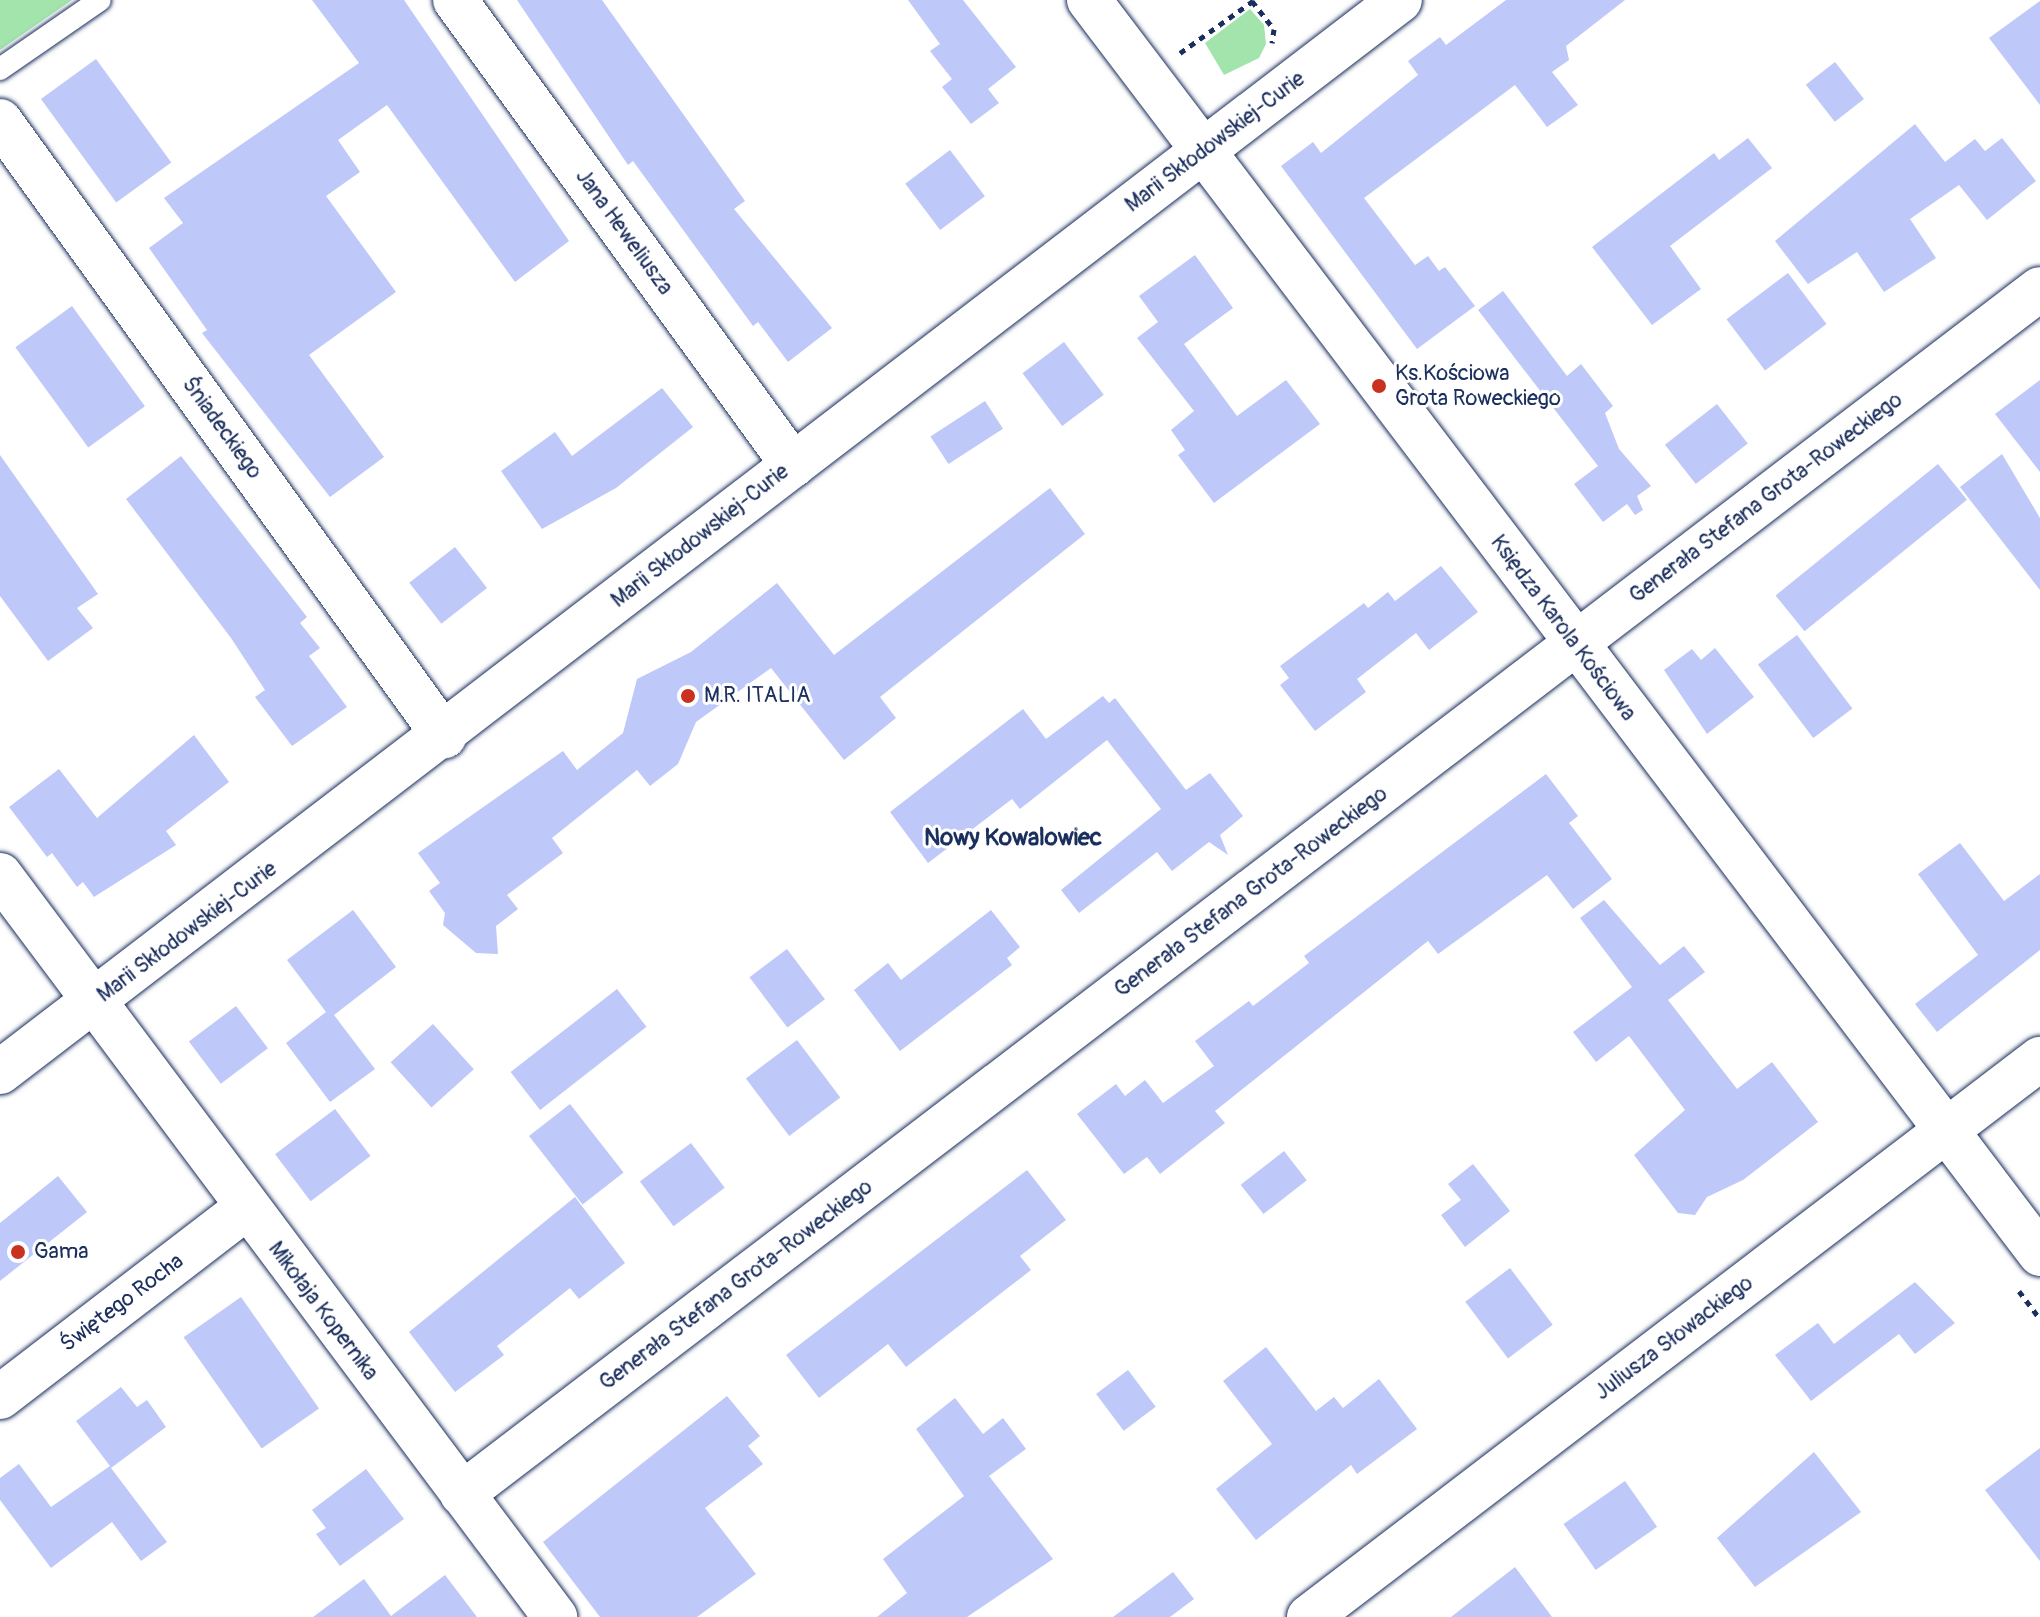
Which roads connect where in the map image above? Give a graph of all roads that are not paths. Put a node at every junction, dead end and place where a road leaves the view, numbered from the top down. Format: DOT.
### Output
graph roads {
  1 [pos="100,0"];
  2 [pos="455,0"];
  3 [pos="1089,0"];
  4 [pos="1400,0"];
  5 [pos="0,69"];
  6 [pos="0,121"];
  7 [pos="1202,153"];
  8 [pos="2040,289"];
  9 [pos="793,465"];
  10 [pos="1575,644"];
  11 [pos="444,736"];
  12 [pos="0,875"];
  13 [pos="93,1004"];
  14 [pos="2040,1059"];
  15 [pos="0,1072"];
  16 [pos="1946,1130"];
  17 [pos="245,1209"];
  18 [pos="2040,1254"];
  19 [pos="0,1397"];
  20 [pos="462,1494"];
  21 [pos="555,1617"];
  22 [pos="1309,1617"];
  1 -- 5 [label="lane"];
  2 -- 9 [label="street, Jana Heweliusza"];
  3 -- 7 [label="street, Księdza Karola Kościowa"];
  4 -- 7 [label="street, Marii Skłodowskiej-Curie"];
  6 -- 11 [label="street, Śniadeckiego"];
  7 -- 9 [label="street, Marii Skłodowskiej-Curie"];
  7 -- 10 [label="street, Księdza Karola Kościowa"];
  8 -- 10 [label="street, Generała Stefana Grota-Roweckiego"];
  9 -- 11 [label="street, Marii Skłodowskiej-Curie"];
  10 -- 16 [label="street, Księdza Karola Kościowa"];
  10 -- 20 [label="street, Generała Stefana Grota-Roweckiego"];
  11 -- 13 [label="street, Marii Skłodowskiej-Curie"];
  12 -- 13 [label="street, Mikołaja Kopernika"];
  13 -- 15 [label="street, Marii Skłodowskiej-Curie"];
  13 -- 17 [label="street, Mikołaja Kopernika"];
  14 -- 16 [label="street, Juliusza Słowackiego"];
  16 -- 18 [label="street, Księdza Karola Kościowa"];
  16 -- 22 [label="street, Juliusza Słowackiego"];
  17 -- 19 [label="street, Świętego Rocha"];
  17 -- 20 [label="street, Mikołaja Kopernika"];
  20 -- 21 [label="street, Mikołaja Kopernika"];
}
